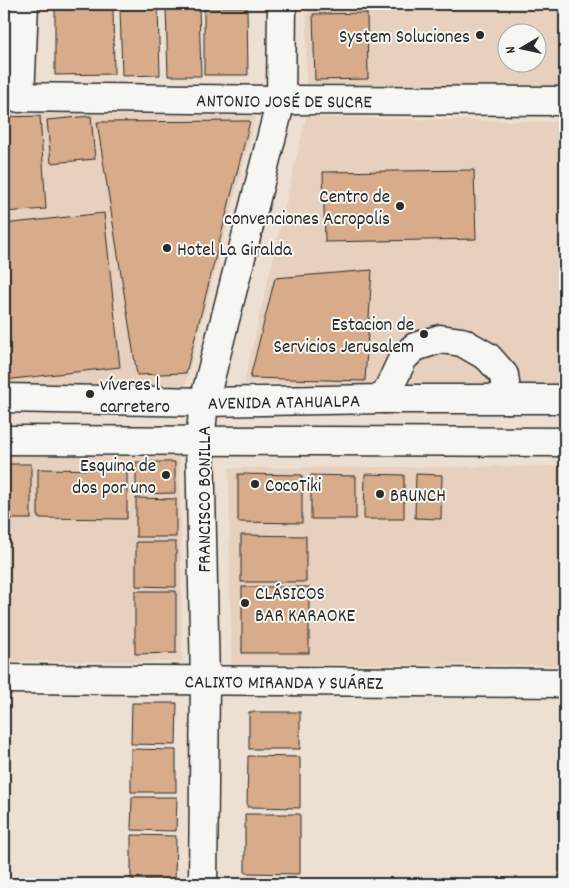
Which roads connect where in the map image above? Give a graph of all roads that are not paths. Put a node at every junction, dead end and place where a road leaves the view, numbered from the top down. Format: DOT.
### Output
graph roads {
  1 [pos="24,4"];
  2 [pos="282,4"];
  3 [pos="12,98"];
  4 [pos="282,100"];
  5 [pos="565,101"];
  6 [pos="4,398"];
  7 [pos="384,399"];
  8 [pos="507,399"];
  9 [pos="565,399"];
  10 [pos="204,402"];
  11 [pos="4,440"];
  12 [pos="200,442"];
  13 [pos="565,442"];
  14 [pos="4,679"];
  15 [pos="205,681"];
  16 [pos="565,683"];
  17 [pos="203,884"];
  1 -- 3 [label="street"];
  2 -- 4 [label="street, FRANCISCO BONILLA"];
  3 -- 4 [label="street, ANTONIO JOSÉ DE SUCRE"];
  4 -- 5 [label="street, ANTONIO JOSÉ DE SUCRE"];
  4 -- 10 [label="street, FRANCISCO BONILLA"];
  6 -- 10 [label="street, AVENIDA ATAHUALPA"];
  7 -- 8 [label="street, AVENIDA ATAHUALPA"];
  7 -- 8 [label="street"];
  7 -- 10 [label="street, AVENIDA ATAHUALPA"];
  8 -- 9 [label="street, AVENIDA ATAHUALPA"];
  10 -- 12 [label="street, FRANCISCO BONILLA"];
  11 -- 12 [label="street, AVENIDA ATAHUALPA"];
  12 -- 13 [label="street, AVENIDA ATAHUALPA"];
  12 -- 15 [label="street, FRANCISCO BONILLA"];
  14 -- 15 [label="street, CALIXTO MIRANDA Y SUÁREZ"];
  15 -- 16 [label="street, CALIXTO MIRANDA Y SUÁREZ"];
  15 -- 17 [label="street, FRANCISCO BONILLA"];
}
